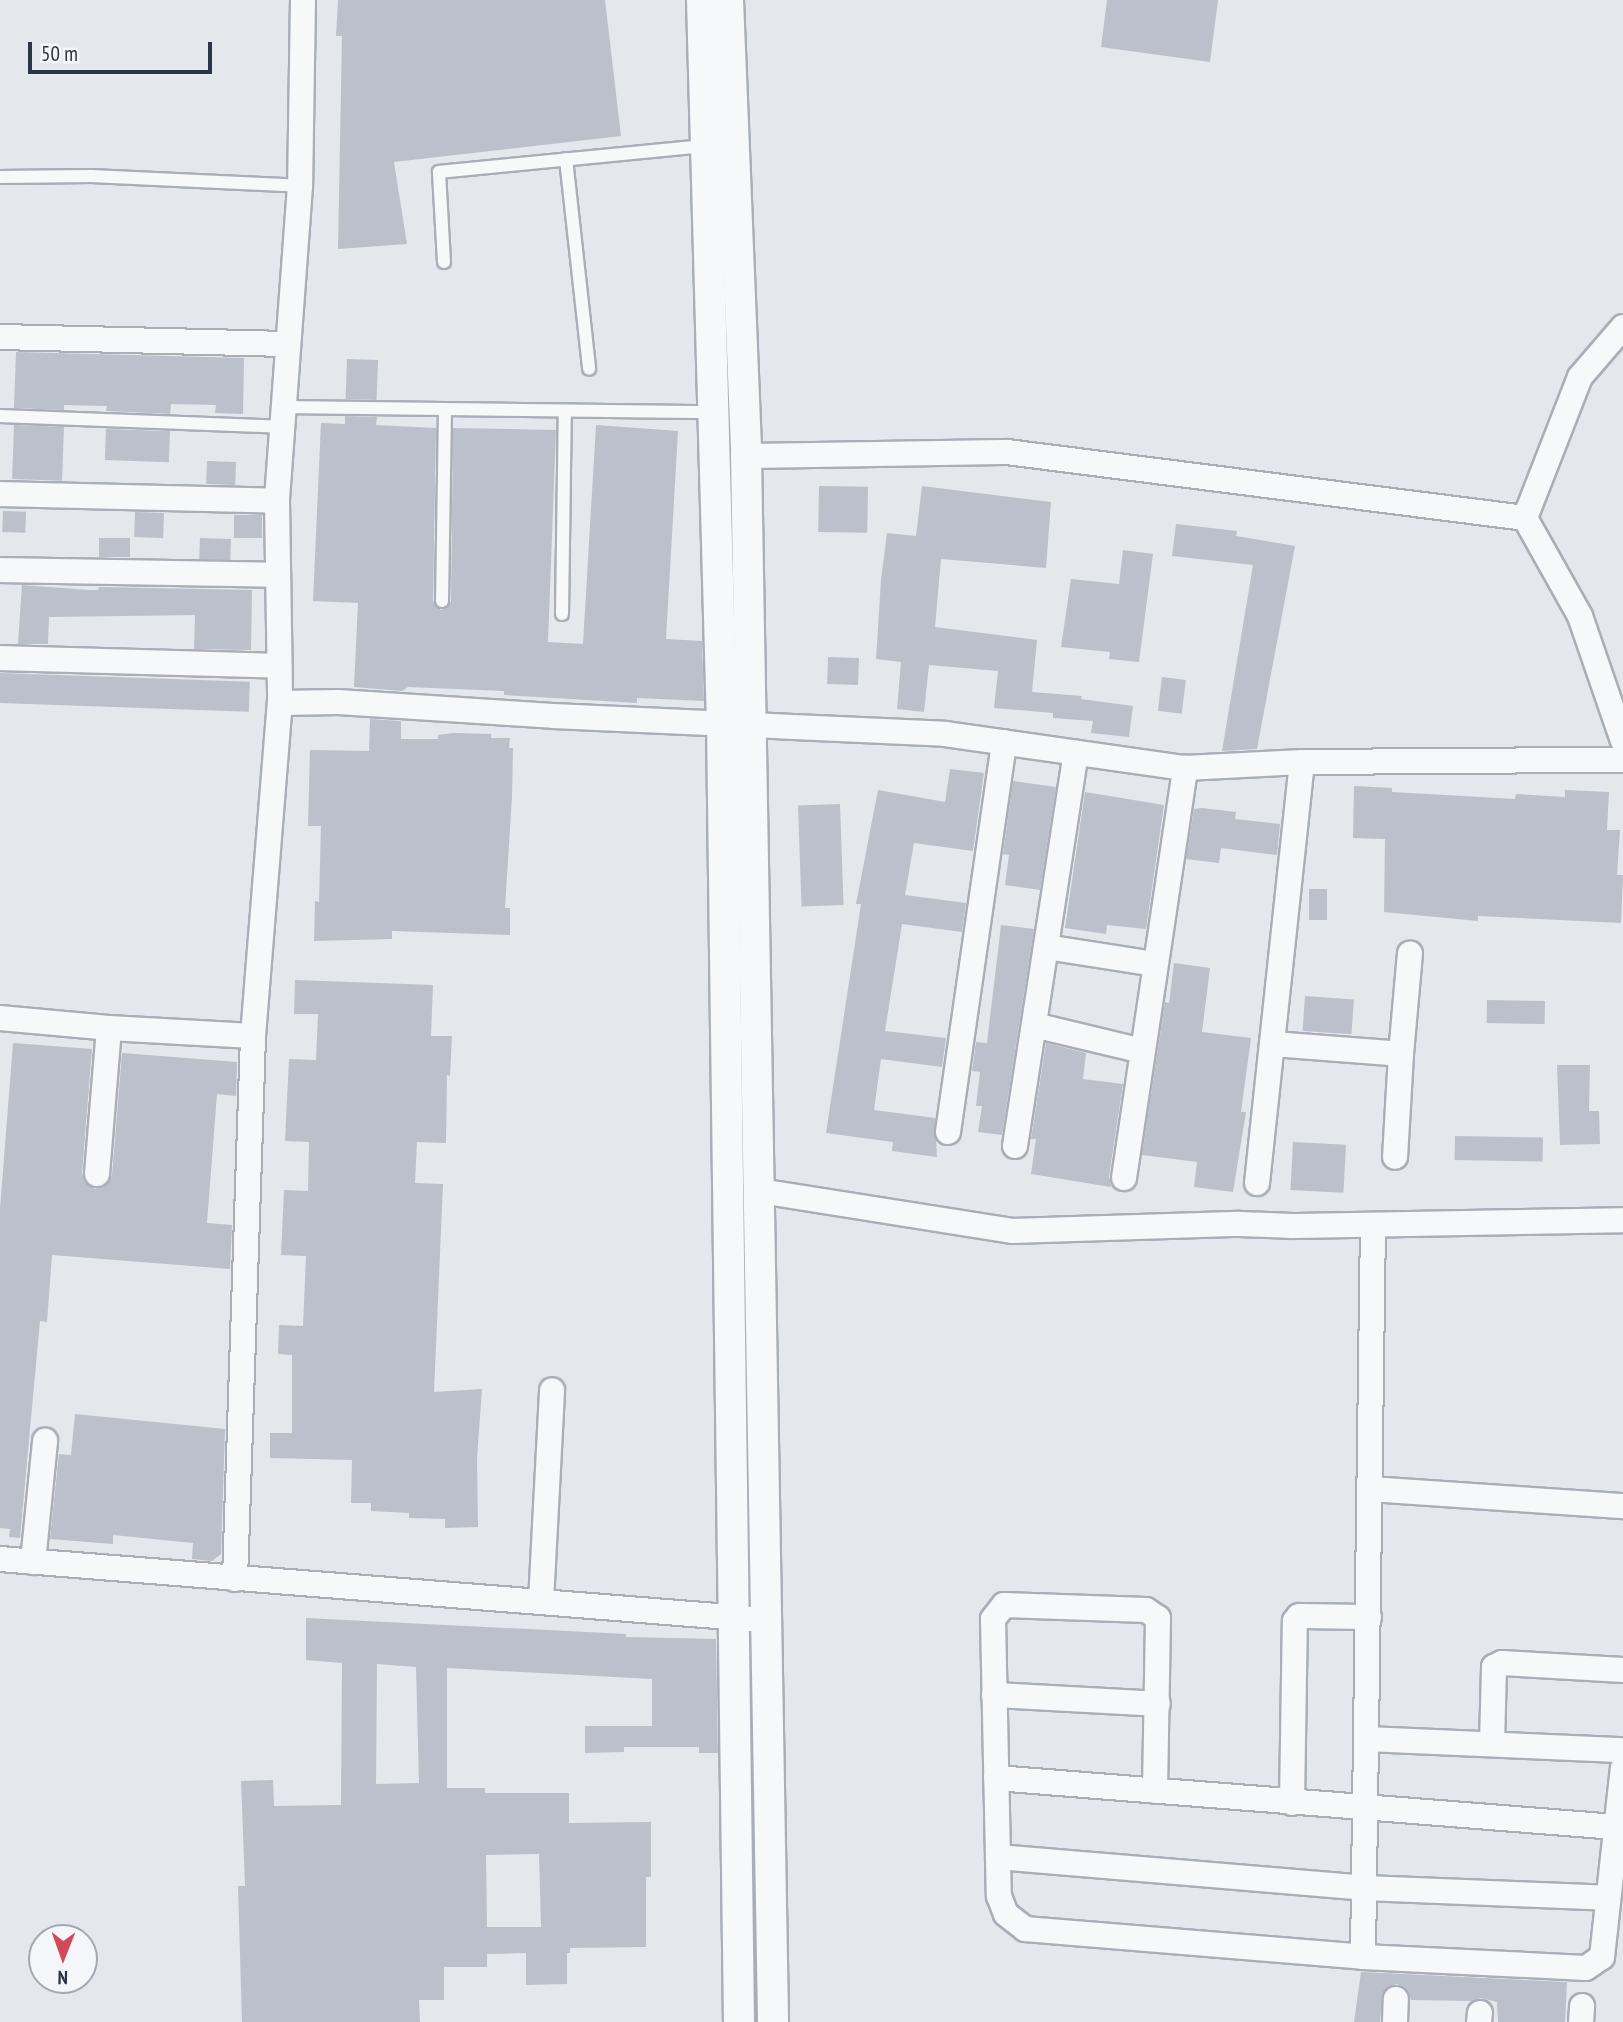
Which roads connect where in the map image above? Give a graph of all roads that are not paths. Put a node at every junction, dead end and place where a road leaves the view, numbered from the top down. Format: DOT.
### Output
graph roads {
  1 [pos="303,0"];
  2 [pos="702,0"];
  3 [pos="728,0"];
  4 [pos="706,146"];
  5 [pos="566,159"];
  6 [pos="0,177"];
  7 [pos="300,186"];
  8 [pos="444,262"];
  9 [pos="1623,327"];
  10 [pos="0,337"];
  11 [pos="288,344"];
  12 [pos="589,369"];
  13 [pos="444,410"];
  14 [pos="565,411"];
  15 [pos="714,412"];
  16 [pos="0,416"];
  17 [pos="281,417"];
  18 [pos="747,456"];
  19 [pos="0,494"];
  20 [pos="277,501"];
  21 [pos="1525,518"];
  22 [pos="0,570"];
  23 [pos="278,575"];
  24 [pos="442,601"];
  25 [pos="562,614"];
  26 [pos="0,658"];
  27 [pos="279,666"];
  28 [pos="280,703"];
  29 [pos="736,724"];
  30 [pos="1623,741"];
  31 [pos="1004,742"];
  32 [pos="1076,753"];
  33 [pos="1623,760"];
  34 [pos="1302,762"];
  35 [pos="1185,768"];
  36 [pos="1046,947"];
  37 [pos="1410,953"];
  38 [pos="1155,964"];
  39 [pos="0,1018"];
  40 [pos="1034,1025"];
  41 [pos="109,1028"];
  42 [pos="253,1036"];
  43 [pos="1272,1044"];
  44 [pos="1142,1051"];
  45 [pos="1401,1054"];
  46 [pos="948,1132"];
  47 [pos="1015,1146"];
  48 [pos="1395,1157"];
  49 [pos="97,1174"];
  50 [pos="1124,1178"];
  51 [pos="1257,1183"];
  52 [pos="760,1191"];
  53 [pos="1623,1220"];
  54 [pos="1373,1225"];
  55 [pos="552,1390"];
  56 [pos="45,1441"];
  57 [pos="1371,1489"];
  58 [pos="1623,1506"];
  59 [pos="0,1559"];
  60 [pos="33,1562"];
  61 [pos="235,1579"];
  62 [pos="541,1602"];
  63 [pos="734,1617"];
  64 [pos="1369,1617"];
  65 [pos="767,1620"];
  66 [pos="1623,1670"];
  67 [pos="994,1695"];
  68 [pos="1158,1704"];
  69 [pos="1367,1739"];
  70 [pos="1492,1744"];
  71 [pos="1623,1750"];
  72 [pos="1623,1768"];
  73 [pos="996,1778"];
  74 [pos="1155,1791"];
  75 [pos="1292,1802"];
  76 [pos="1366,1808"];
  77 [pos="1616,1827"];
  78 [pos="998,1857"];
  79 [pos="1364,1888"];
  80 [pos="1608,1898"];
  81 [pos="1363,1958"];
  82 [pos="739,2022"];
  83 [pos="773,2022"];
  1 -- 7 [label="street"];
  2 -- 4 [label="street"];
  3 -- 18 [label="street"];
  4 -- 5 [label="lane"];
  4 -- 15 [label="street"];
  5 -- 8 [label="lane"];
  5 -- 12 [label="lane"];
  6 -- 7 [label="lane"];
  7 -- 11 [label="street"];
  9 -- 21 [label="street"];
  10 -- 11 [label="street"];
  11 -- 17 [label="street"];
  13 -- 14 [label="lane"];
  13 -- 17 [label="lane"];
  13 -- 24 [label="lane"];
  14 -- 15 [label="lane"];
  14 -- 25 [label="lane"];
  15 -- 29 [label="street"];
  16 -- 17 [label="lane"];
  17 -- 20 [label="street"];
  18 -- 21 [label="street"];
  18 -- 29 [label="street"];
  19 -- 20 [label="street"];
  20 -- 23 [label="street"];
  21 -- 30 [label="street"];
  22 -- 23 [label="street"];
  23 -- 27 [label="street"];
  26 -- 27 [label="street"];
  27 -- 28 [label="street"];
  28 -- 29 [label="street"];
  28 -- 42 [label="street"];
  29 -- 31 [label="street"];
  29 -- 52 [label="street"];
  29 -- 63 [label="street"];
  31 -- 32 [label="street"];
  31 -- 46 [label="street"];
  32 -- 35 [label="street"];
  32 -- 36 [label="street"];
  33 -- 34 [label="street"];
  34 -- 35 [label="street"];
  34 -- 43 [label="street"];
  35 -- 38 [label="street"];
  36 -- 38 [label="street"];
  36 -- 40 [label="street"];
  37 -- 45 [label="street"];
  38 -- 44 [label="street"];
  39 -- 41 [label="street"];
  40 -- 44 [label="street"];
  40 -- 47 [label="street"];
  41 -- 42 [label="street"];
  41 -- 49 [label="street"];
  42 -- 61 [label="street"];
  43 -- 45 [label="street"];
  43 -- 51 [label="street"];
  44 -- 50 [label="street"];
  45 -- 48 [label="street"];
  52 -- 54 [label="street"];
  52 -- 65 [label="street"];
  53 -- 54 [label="street"];
  54 -- 57 [label="street"];
  55 -- 62 [label="street"];
  56 -- 60 [label="street"];
  57 -- 58 [label="street"];
  57 -- 64 [label="street"];
  59 -- 60 [label="street"];
  60 -- 61 [label="street"];
  61 -- 62 [label="street"];
  62 -- 63 [label="street"];
  63 -- 65 [label="street"];
  63 -- 82 [label="street"];
  64 -- 69 [label="street"];
  64 -- 75 [label="street"];
  65 -- 83 [label="street"];
  66 -- 70 [label="street"];
  67 -- 68 [label="street"];
  67 -- 68 [label="street"];
  67 -- 73 [label="street"];
  68 -- 74 [label="street"];
  69 -- 70 [label="street"];
  69 -- 76 [label="street"];
  70 -- 71 [label="street"];
  72 -- 77 [label="street"];
  73 -- 74 [label="street"];
  73 -- 78 [label="street"];
  74 -- 75 [label="street"];
  75 -- 76 [label="street"];
  76 -- 77 [label="street"];
  76 -- 79 [label="street"];
  77 -- 80 [label="street"];
  78 -- 79 [label="street"];
  78 -- 81 [label="street"];
  79 -- 80 [label="street"];
  79 -- 81 [label="street"];
  80 -- 81 [label="street"];
}
